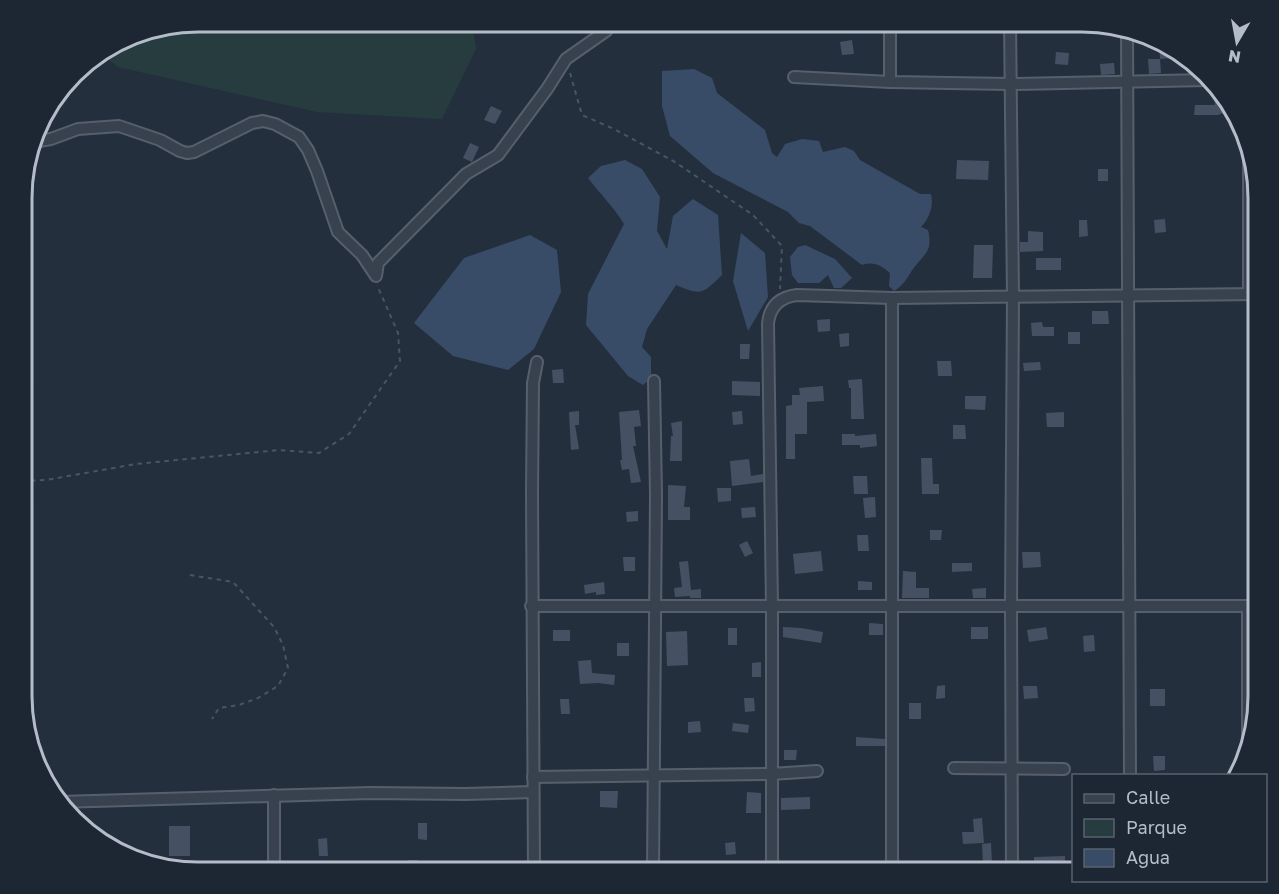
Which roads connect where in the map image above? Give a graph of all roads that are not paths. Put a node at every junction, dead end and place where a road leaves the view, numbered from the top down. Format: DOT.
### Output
graph roads {
  1 [pos="605,32"];
  2 [pos="890,32"];
  3 [pos="1010,32"];
  4 [pos="1127,38"];
  5 [pos="794,77"];
  6 [pos="1127,80"];
  7 [pos="1198,80"];
  8 [pos="890,82"];
  9 [pos="1010,84"];
  10 [pos="41,141"];
  11 [pos="1247,294"];
  12 [pos="1128,296"];
  13 [pos="1013,297"];
  14 [pos="892,298"];
  15 [pos="537,362"];
  16 [pos="654,381"];
  17 [pos="655,605"];
  18 [pos="531,606"];
  19 [pos="772,606"];
  20 [pos="893,606"];
  21 [pos="1011,606"];
  22 [pos="1129,606"];
  23 [pos="1247,606"];
  24 [pos="954,768"];
  25 [pos="1012,768"];
  26 [pos="1064,769"];
  27 [pos="817,771"];
  28 [pos="771,774"];
  29 [pos="1130,774"];
  30 [pos="654,775"];
  31 [pos="532,777"];
  32 [pos="533,792"];
  33 [pos="274,795"];
  34 [pos="70,802"];
  35 [pos="274,862"];
  36 [pos="534,862"];
  37 [pos="653,862"];
  38 [pos="772,862"];
  39 [pos="892,862"];
  40 [pos="1012,862"];
  1 -- 10 [label="street"];
  2 -- 8 [label="street"];
  3 -- 9 [label="street"];
  4 -- 6 [label="street"];
  5 -- 8 [label="street"];
  6 -- 7 [label="street"];
  6 -- 9 [label="street"];
  6 -- 12 [label="street"];
  8 -- 9 [label="street"];
  9 -- 13 [label="street"];
  11 -- 12 [label="street"];
  12 -- 13 [label="street"];
  12 -- 22 [label="street"];
  13 -- 14 [label="street"];
  13 -- 21 [label="street"];
  14 -- 19 [label="street"];
  14 -- 20 [label="street"];
  15 -- 18 [label="street"];
  16 -- 17 [label="street"];
  17 -- 18 [label="street"];
  17 -- 19 [label="street"];
  17 -- 30 [label="street"];
  18 -- 31 [label="street"];
  19 -- 20 [label="street"];
  19 -- 28 [label="street"];
  20 -- 21 [label="street"];
  20 -- 39 [label="street"];
  21 -- 22 [label="street"];
  21 -- 25 [label="street"];
  22 -- 23 [label="street"];
  22 -- 29 [label="street"];
  24 -- 25 [label="street"];
  25 -- 26 [label="street"];
  25 -- 40 [label="street"];
  27 -- 28 [label="street"];
  28 -- 30 [label="street"];
  28 -- 38 [label="street"];
  30 -- 31 [label="street"];
  30 -- 37 [label="street"];
  31 -- 32 [label="street"];
  32 -- 33 [label="street"];
  32 -- 36 [label="street"];
  33 -- 34 [label="street"];
  33 -- 35 [label="street"];
}
